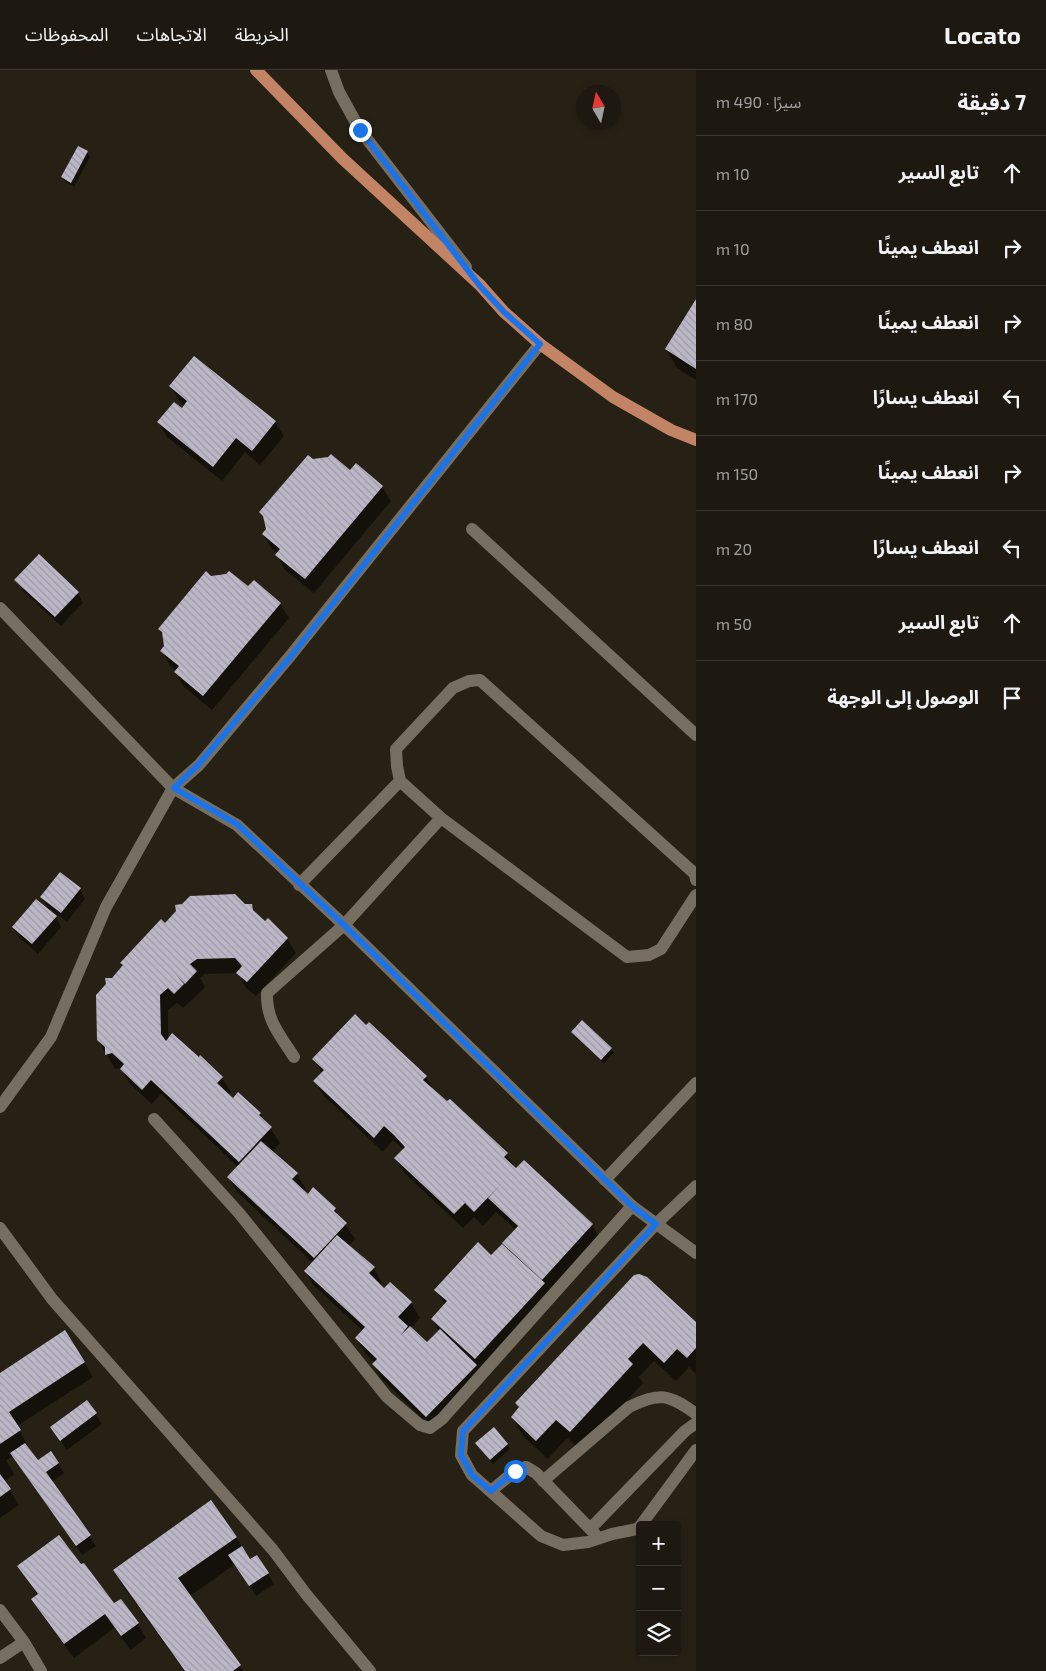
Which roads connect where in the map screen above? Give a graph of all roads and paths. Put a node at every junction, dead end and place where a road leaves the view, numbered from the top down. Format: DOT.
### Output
graph roads {
  1 [pos="256,70"];
  2 [pos="331,70"];
  3 [pos="480,286"];
  4 [pos="540,344"];
  5 [pos="696,440"];
  6 [pos="472,529"];
  7 [pos="0,608"];
  8 [pos="696,735"];
  9 [pos="400,781"];
  10 [pos="174,788"];
  11 [pos="441,818"];
  12 [pos="696,880"];
  13 [pos="299,885"];
  14 [pos="696,894"];
  15 [pos="344,925"];
  16 [pos="294,1057"];
  17 [pos="696,1083"];
  18 [pos="0,1107"];
  19 [pos="154,1119"];
  20 [pos="606,1180"];
  21 [pos="696,1186"];
  22 [pos="632,1206"];
  23 [pos="656,1224"];
  24 [pos="0,1228"];
  25 [pos="696,1253"];
  26 [pos="696,1414"];
  27 [pos="696,1424"];
  28 [pos="696,1450"];
  29 [pos="543,1481"];
  30 [pos="491,1491"];
  31 [pos="643,1521"];
  32 [pos="590,1529"];
  33 [pos="636,1529"];
  34 [pos="599,1539"];
  35 [pos="0,1610"];
  36 [pos="24,1642"];
  37 [pos="0,1658"];
  38 [pos="41,1671"];
  39 [pos="370,1671"];
  1 -- 3 [label="main road"];
  2 -- 3 [label="street"];
  3 -- 4 [label="main road"];
  4 -- 5 [label="main road"];
  4 -- 10 [label="street"];
  6 -- 8 [label="street"];
  7 -- 10 [label="street"];
  9 -- 11 [label="street"];
  9 -- 12 [label="street"];
  9 -- 13 [label="street"];
  10 -- 13 [label="street"];
  10 -- 18 [label="street"];
  11 -- 14 [label="street"];
  11 -- 15 [label="street"];
  13 -- 15 [label="street"];
  15 -- 16 [label="street"];
  15 -- 20 [label="street"];
  17 -- 20 [label="street"];
  19 -- 22 [label="street"];
  20 -- 22 [label="street"];
  21 -- 23 [label="street"];
  22 -- 23 [label="street"];
  23 -- 25 [label="street"];
  23 -- 30 [label="street"];
  24 -- 39 [label="street"];
  26 -- 29 [label="street"];
  27 -- 32 [label="street"];
  28 -- 31 [label="street"];
  29 -- 30 [label="street"];
  29 -- 32 [label="street"];
  30 -- 34 [label="street"];
  32 -- 34 [label="street"];
  33 -- 34 [label="street"];
  35 -- 36 [label="street"];
  36 -- 37 [label="street"];
  36 -- 38 [label="street"];
}
